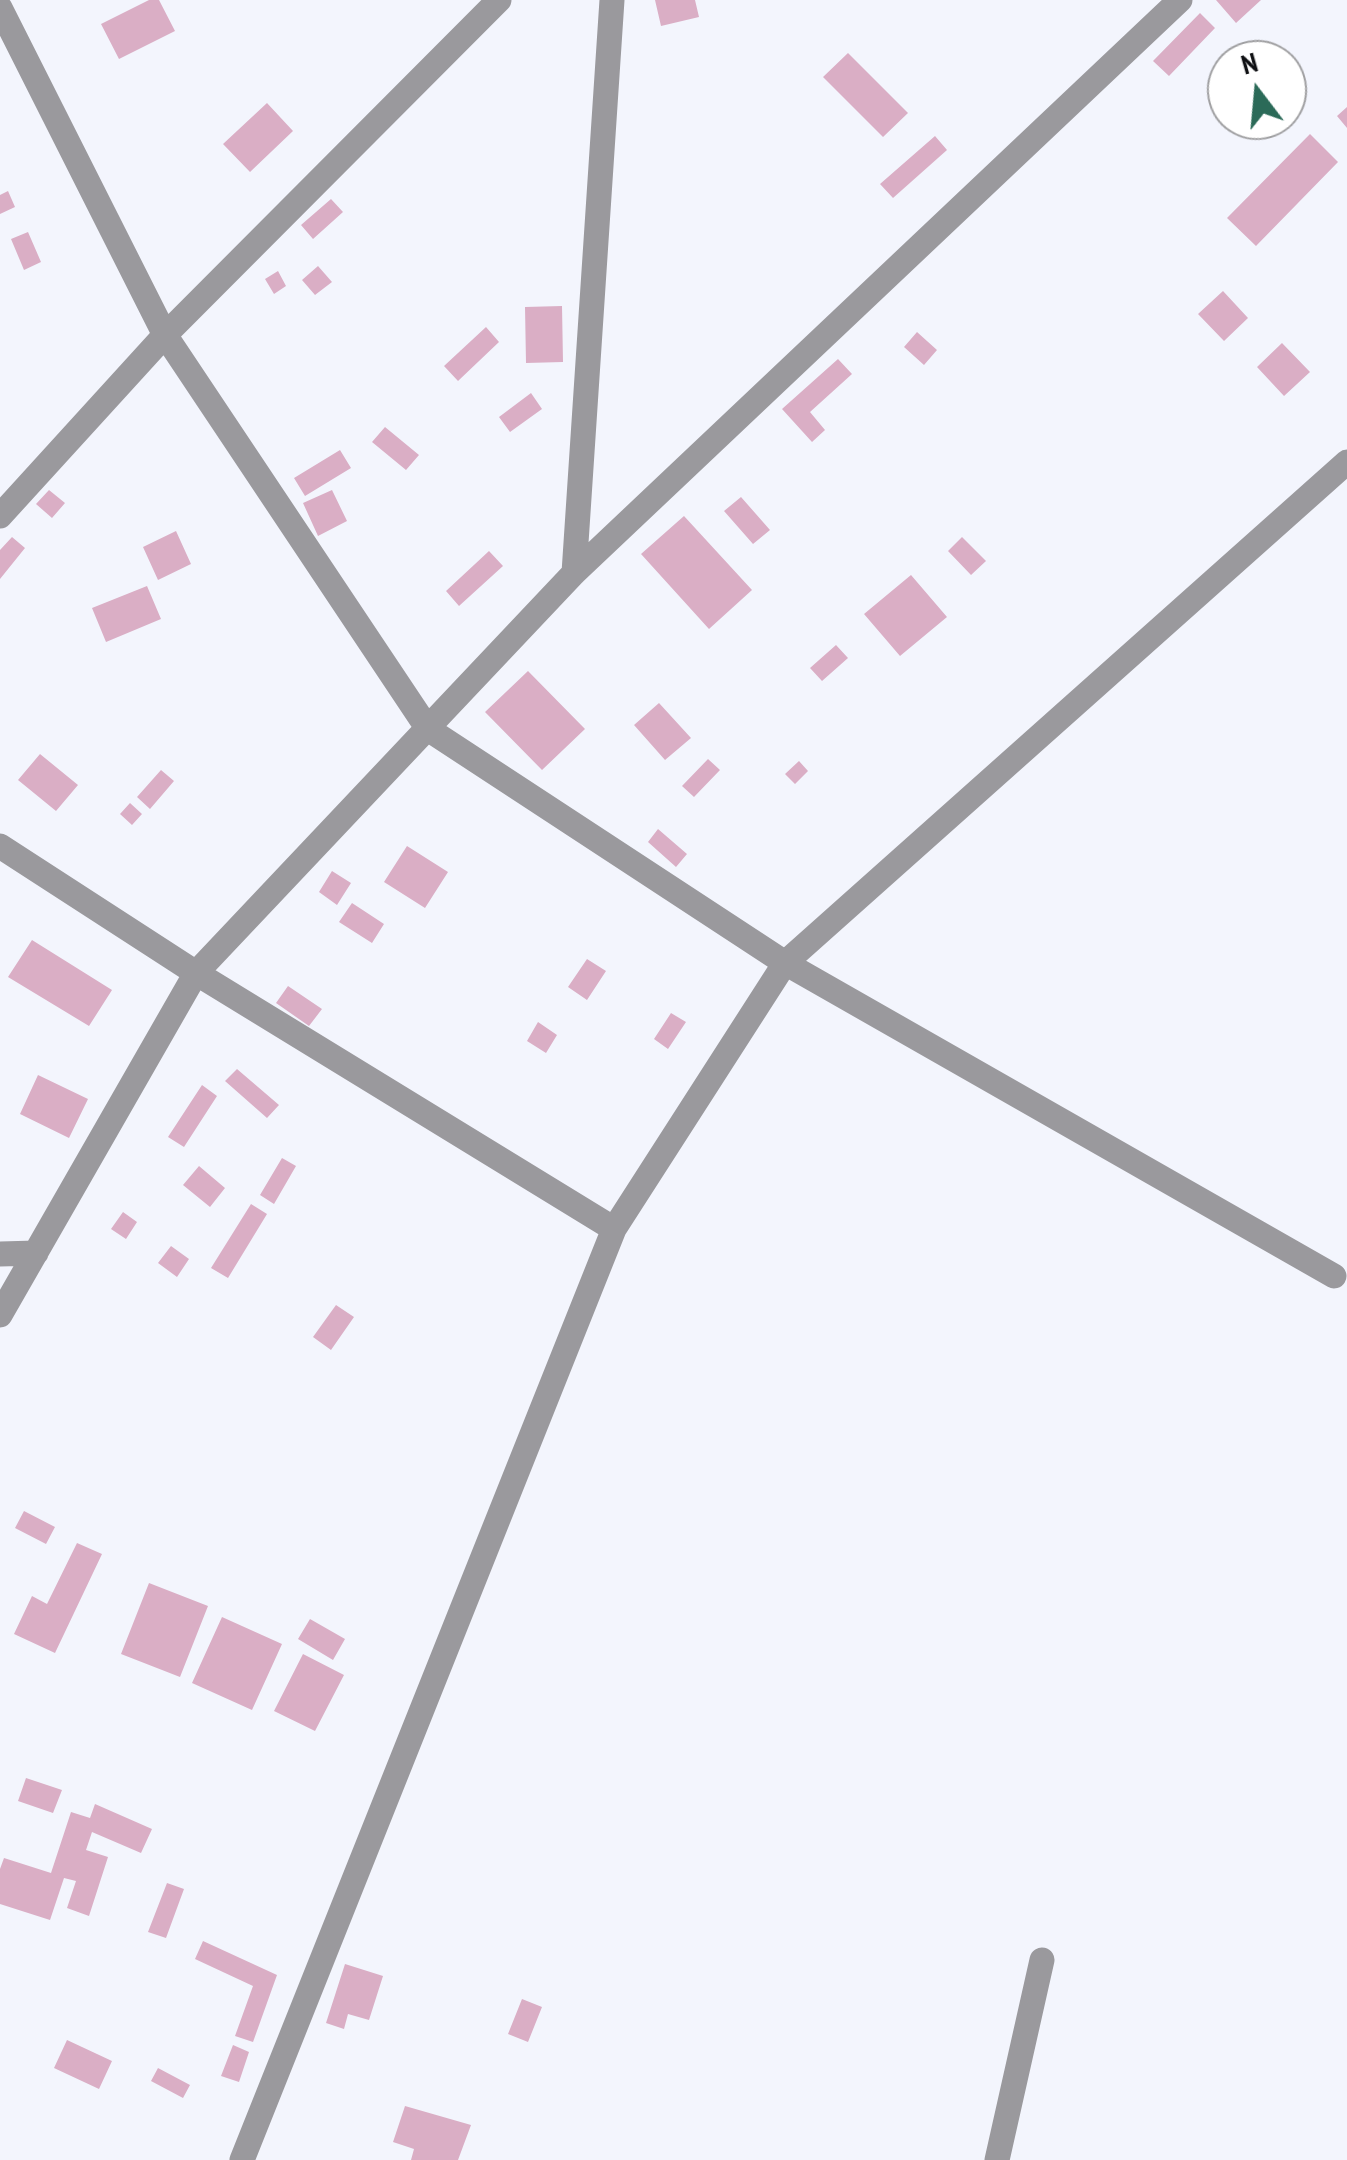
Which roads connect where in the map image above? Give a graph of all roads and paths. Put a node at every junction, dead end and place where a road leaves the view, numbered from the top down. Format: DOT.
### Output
graph roads {
  1 [pos="499,0"];
  2 [pos="612,0"];
  3 [pos="1180,0"];
  4 [pos="0,8"];
  5 [pos="165,335"];
  6 [pos="1347,462"];
  7 [pos="0,516"];
  8 [pos="574,573"];
  9 [pos="428,730"];
  10 [pos="0,846"];
  11 [pos="785,963"];
  12 [pos="196,972"];
  13 [pos="614,1229"];
  14 [pos="36,1252"];
  15 [pos="0,1254"];
  16 [pos="1334,1276"];
  17 [pos="0,1315"];
  18 [pos="1042,1960"];
  19 [pos="242,2160"];
  20 [pos="997,2160"];
  1 -- 5 [label="street"];
  2 -- 8 [label="street"];
  3 -- 8 [label="street"];
  4 -- 5 [label="street"];
  5 -- 7 [label="street"];
  5 -- 9 [label="street"];
  6 -- 11 [label="street"];
  8 -- 9 [label="street"];
  9 -- 11 [label="street"];
  9 -- 12 [label="street"];
  10 -- 12 [label="street"];
  11 -- 13 [label="street"];
  11 -- 16 [label="street"];
  12 -- 13 [label="street"];
  12 -- 14 [label="street"];
  13 -- 19 [label="street"];
  14 -- 15 [label="street"];
  14 -- 17 [label="street"];
  18 -- 20 [label="street"];
}
